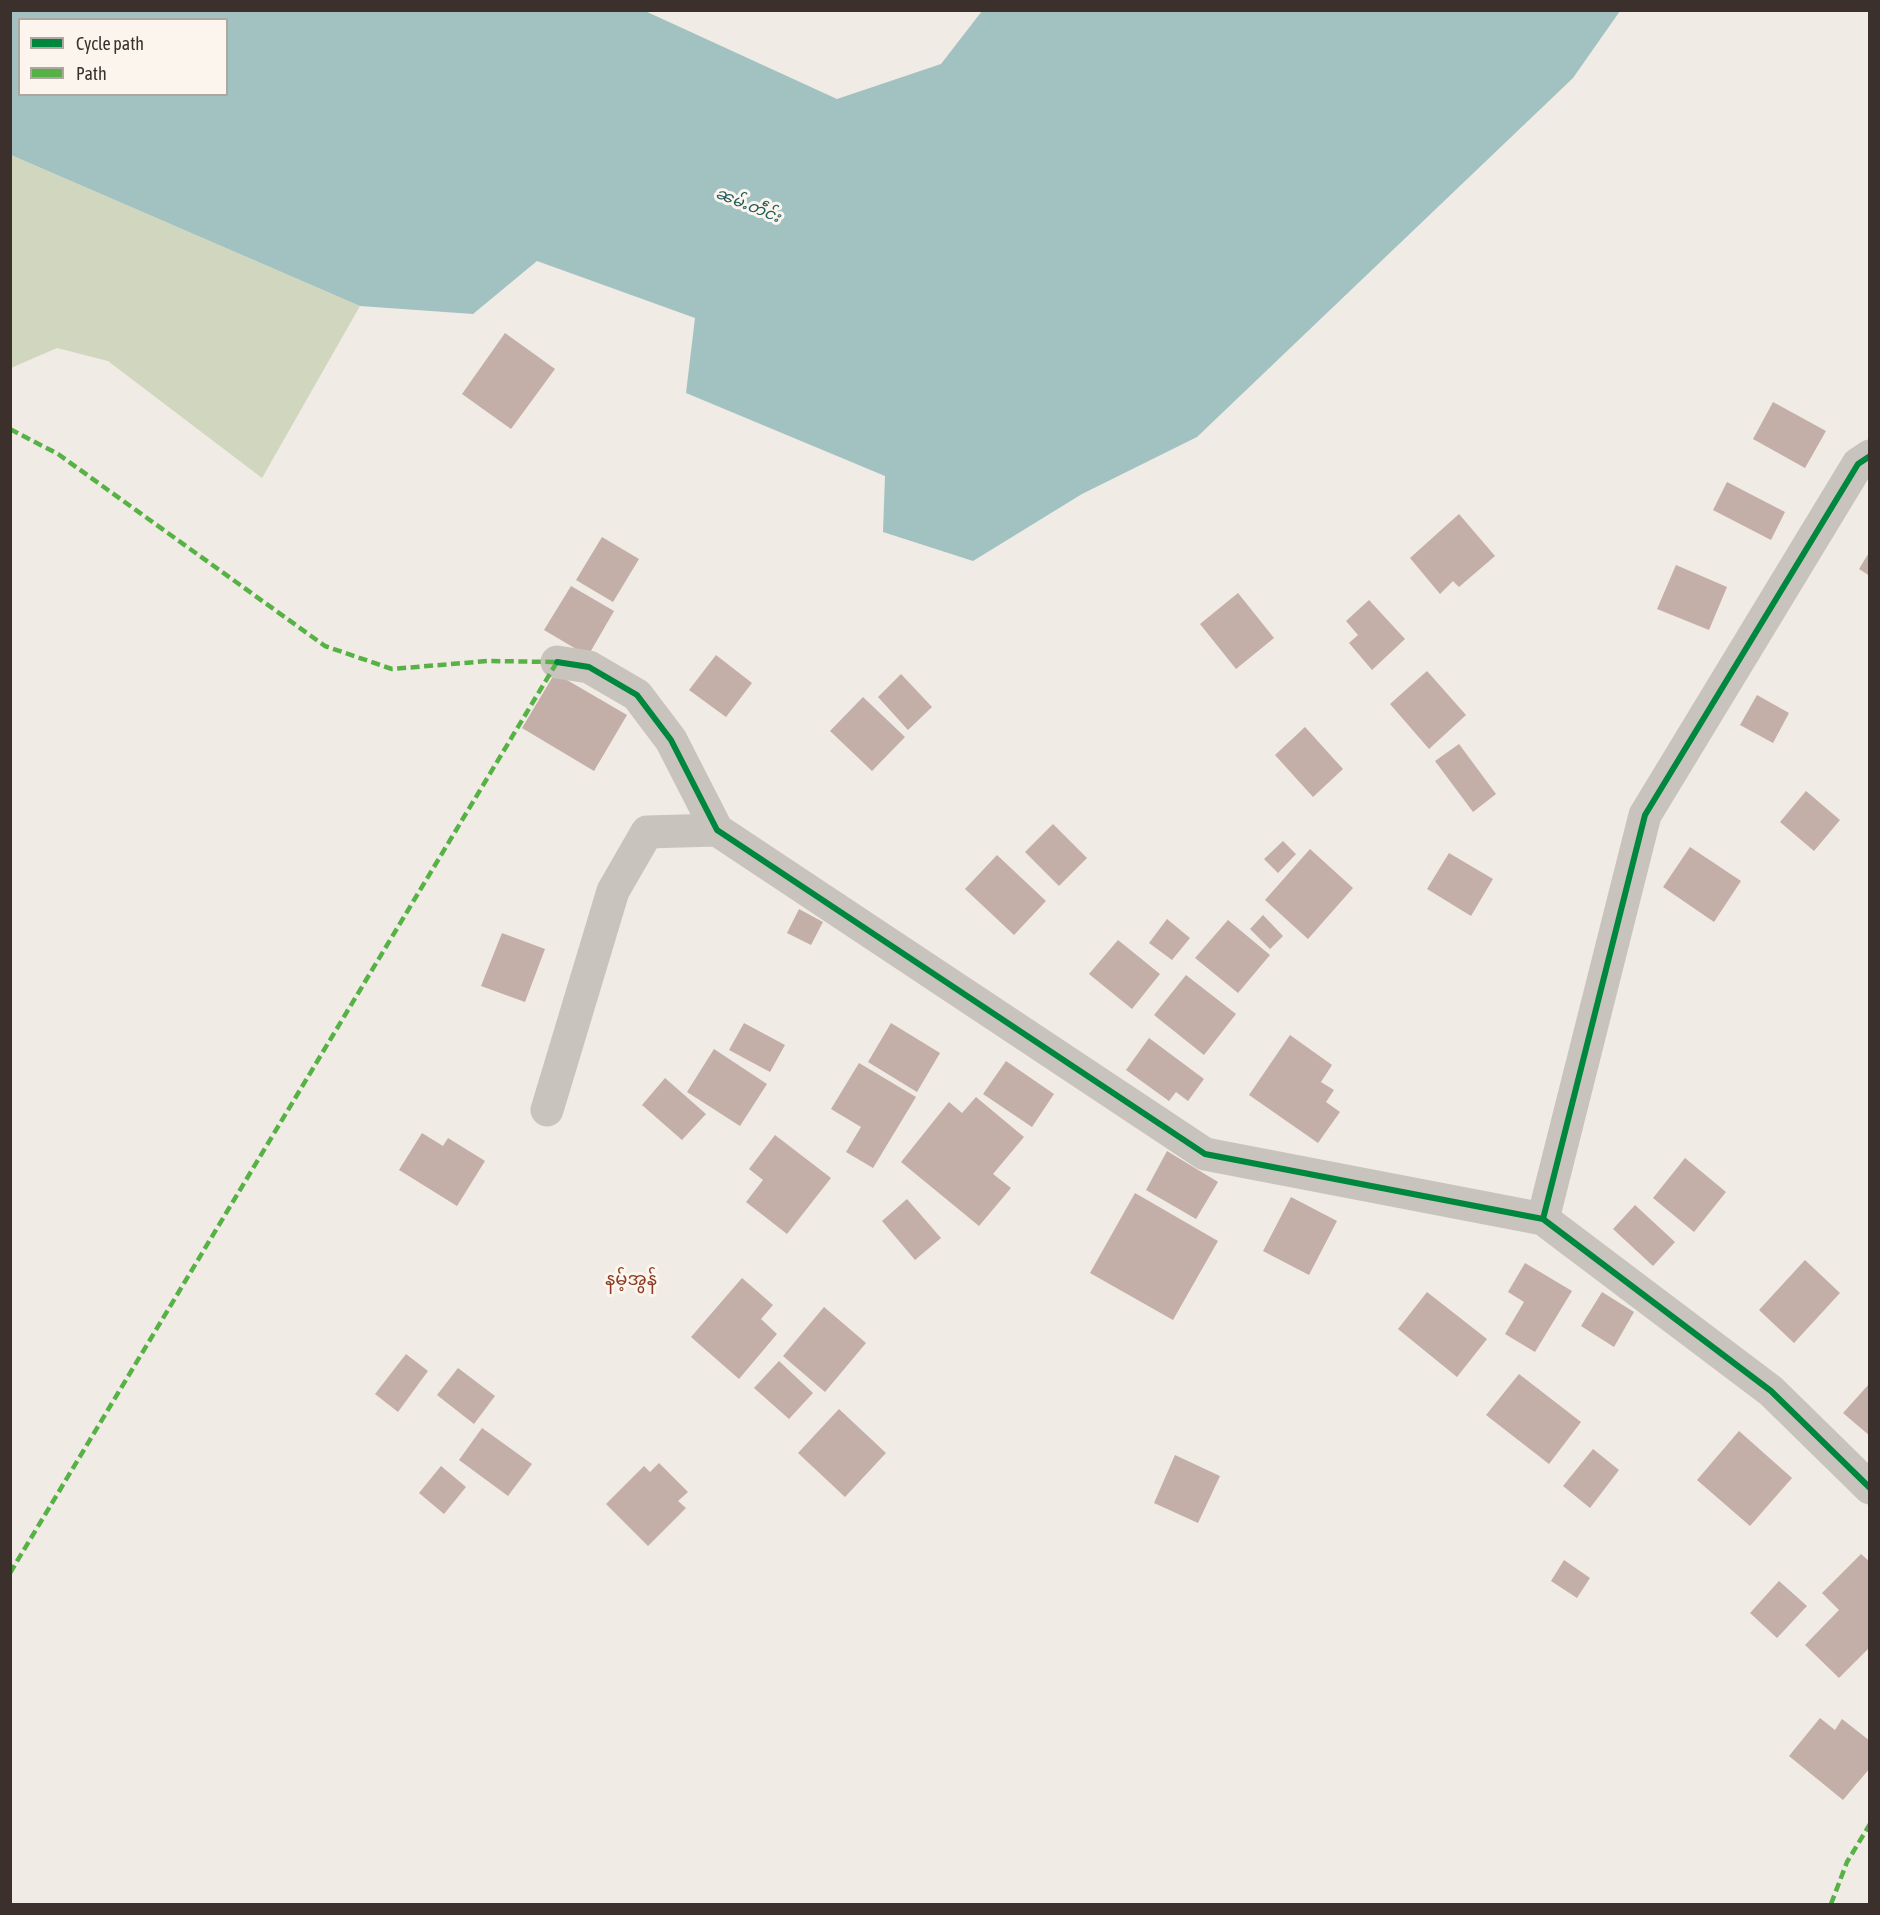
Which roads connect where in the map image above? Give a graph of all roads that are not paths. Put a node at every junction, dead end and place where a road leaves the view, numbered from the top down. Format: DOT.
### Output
graph roads {
  1 [pos="1869,456"];
  2 [pos="557,662"];
  3 [pos="717,830"];
  4 [pos="547,1110"];
  5 [pos="1543,1219"];
  6 [pos="1869,1488"];
  1 -- 5 [label="street"];
  2 -- 3 [label="street"];
  3 -- 4 [label="street"];
  3 -- 5 [label="street"];
  5 -- 6 [label="street"];
}
